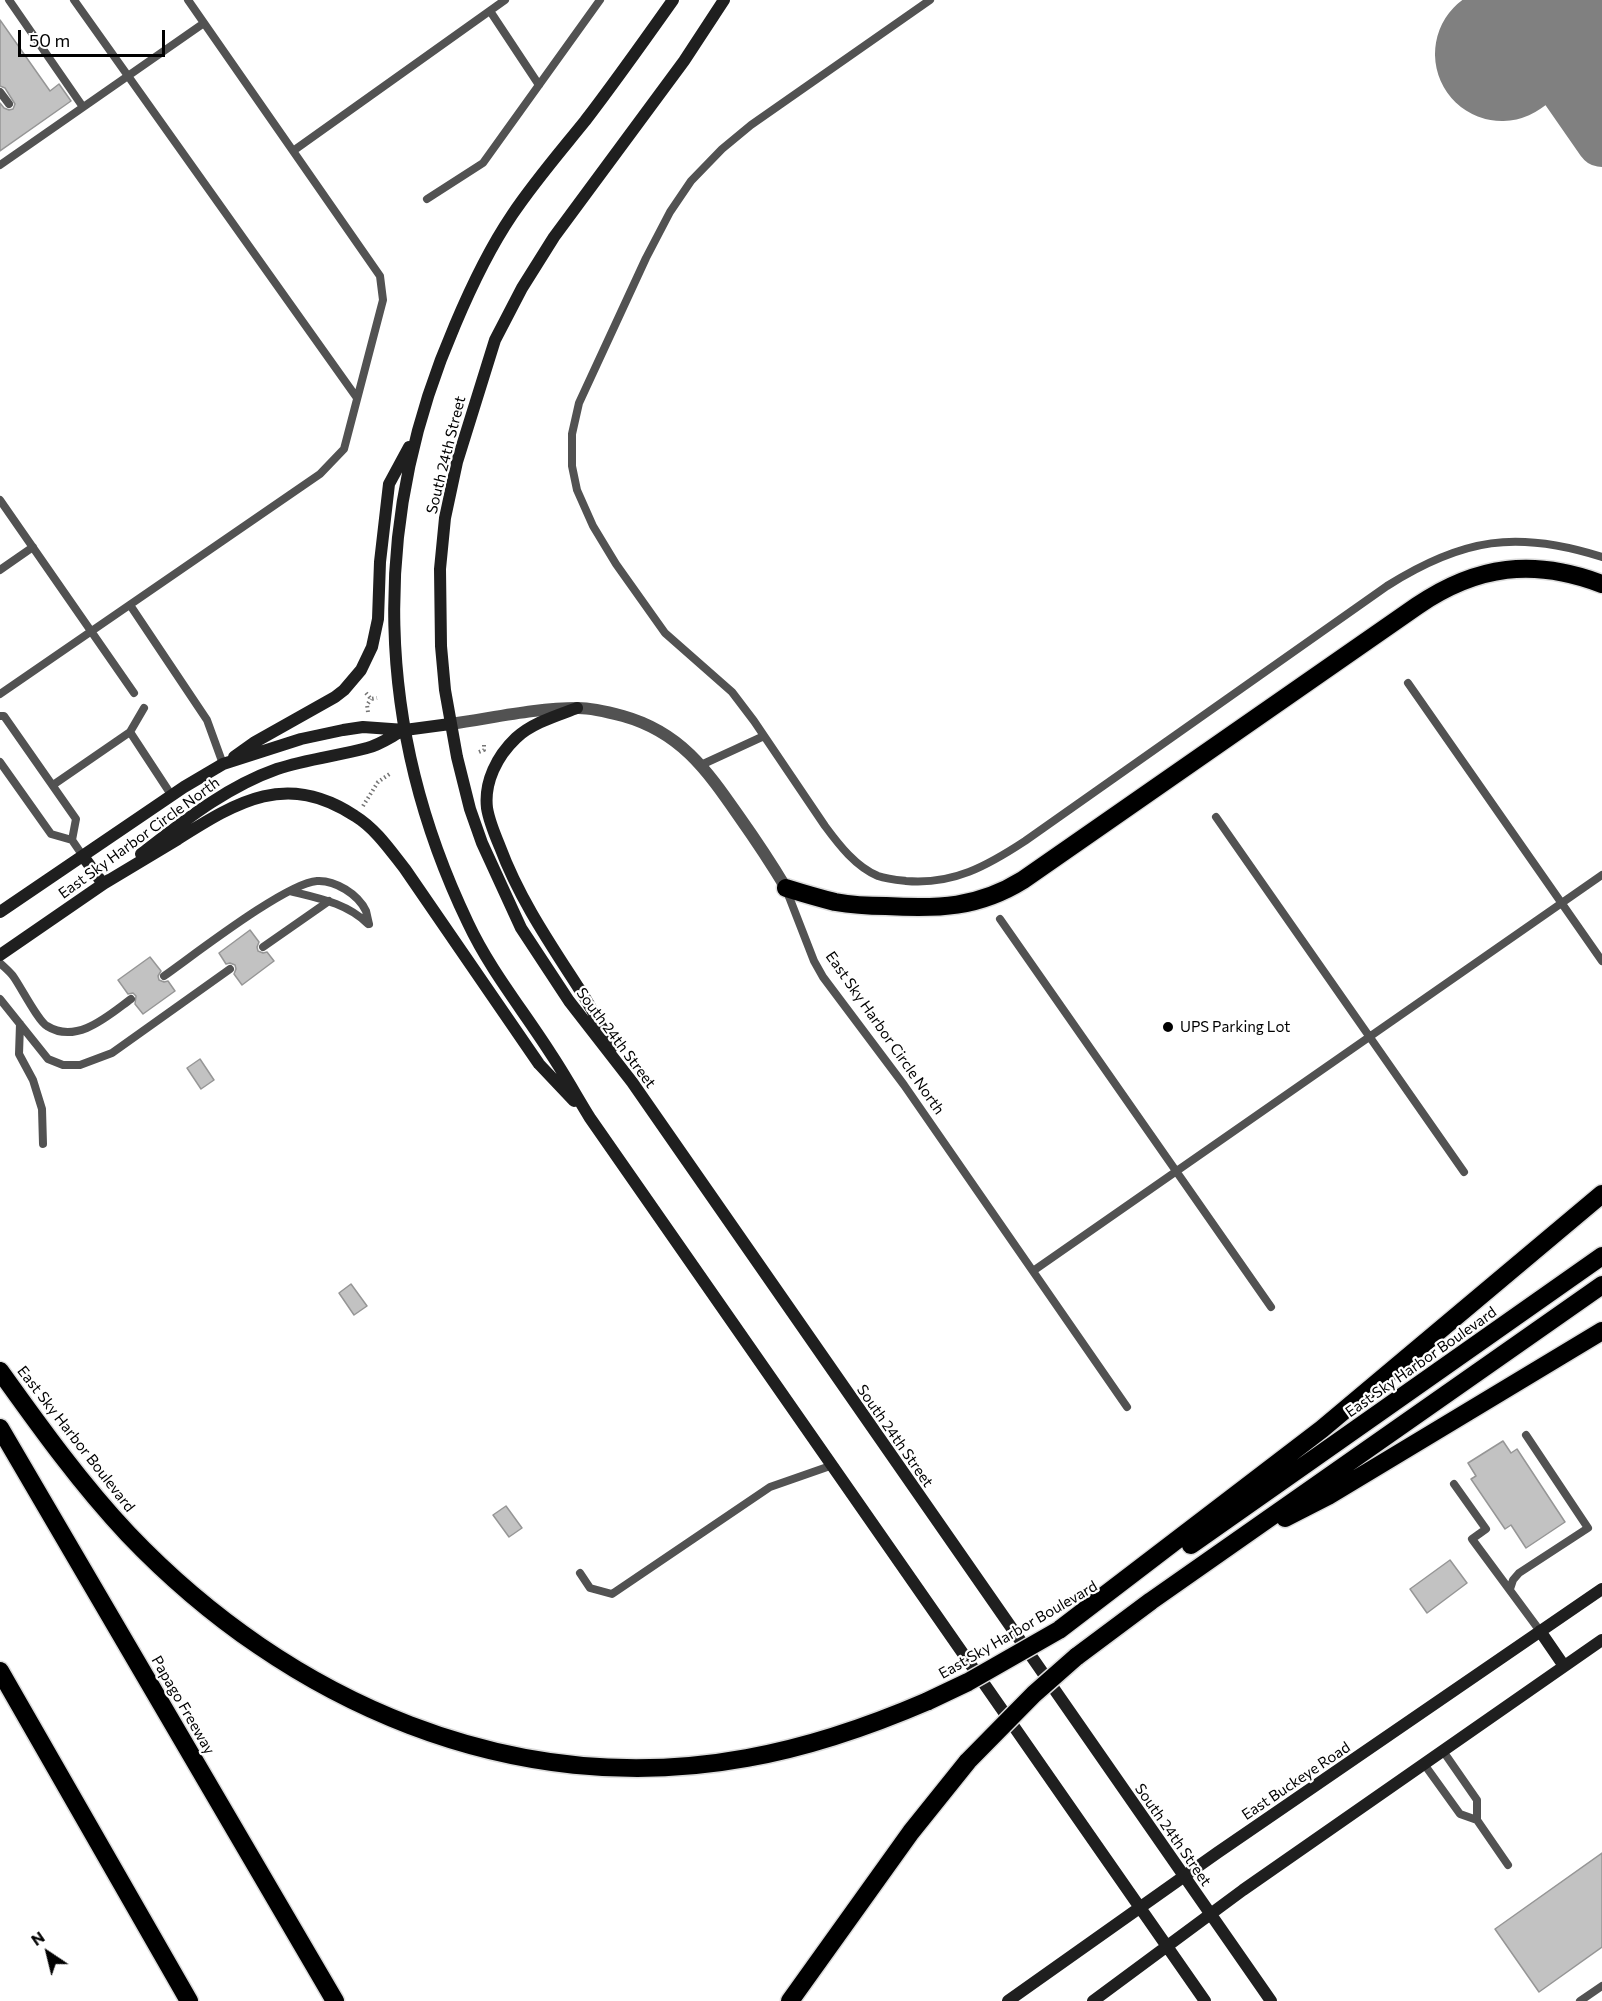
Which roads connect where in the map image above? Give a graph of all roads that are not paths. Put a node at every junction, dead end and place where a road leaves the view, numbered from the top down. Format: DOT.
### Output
graph roads {
  1 [pos="9,0"];
  2 [pos="74,0"];
  3 [pos="188,0"];
  4 [pos="505,0"];
  5 [pos="600,0"];
  6 [pos="673,0"];
  7 [pos="724,0"];
  8 [pos="930,0"];
  9 [pos="490,11"];
  10 [pos="204,23"];
  11 [pos="127,76"];
  12 [pos="539,85"];
  13 [pos="0,92"];
  14 [pos="9,104"];
  15 [pos="83,107"];
  16 [pos="293,151"];
  17 [pos="0,165"];
  18 [pos="427,199"];
  19 [pos="357,398"];
  20 [pos="416,435"];
  21 [pos="0,500"];
  22 [pos="33,548"];
  23 [pos="1602,557"];
  24 [pos="0,570"];
  25 [pos="1602,584"];
  26 [pos="130,605"];
  27 [pos="91,631"];
  28 [pos="1408,683"];
  29 [pos="134,693"];
  30 [pos="0,694"];
  31 [pos="144,708"];
  32 [pos="577,708"];
  33 [pos="0,716"];
  34 [pos="450,724"];
  35 [pos="405,730"];
  36 [pos="130,732"];
  37 [pos="764,736"];
  38 [pos="0,762"];
  39 [pos="223,764"];
  40 [pos="701,765"];
  41 [pos="53,785"];
  42 [pos="172,796"];
  43 [pos="1216,817"];
  44 [pos="72,840"];
  45 [pos="84,856"];
  46 [pos="1602,875"];
  47 [pos="103,884"];
  48 [pos="786,888"];
  49 [pos="290,891"];
  50 [pos="329,901"];
  51 [pos="1562,903"];
  52 [pos="0,912"];
  53 [pos="1000,919"];
  54 [pos="263,947"];
  55 [pos="0,955"];
  56 [pos="1602,961"];
  57 [pos="0,963"];
  58 [pos="230,969"];
  59 [pos="164,976"];
  60 [pos="0,999"];
  61 [pos="131,999"];
  62 [pos="20,1024"];
  63 [pos="1369,1037"];
  64 [pos="632,1082"];
  65 [pos="590,1118"];
  66 [pos="43,1144"];
  67 [pos="1176,1172"];
  68 [pos="1464,1172"];
  69 [pos="1602,1194"];
  70 [pos="1602,1257"];
  71 [pos="1033,1271"];
  72 [pos="1602,1285"];
  73 [pos="1271,1307"];
  74 [pos="1602,1331"];
  75 [pos="0,1371"];
  76 [pos="1127,1407"];
  77 [pos="0,1428"];
  78 [pos="1526,1435"];
  79 [pos="833,1466"];
  80 [pos="1454,1484"];
  81 [pos="1227,1547"];
  82 [pos="579,1573"];
  83 [pos="1510,1589"];
  84 [pos="1602,1589"];
  85 [pos="1059,1630"];
  86 [pos="1540,1631"];
  87 [pos="1602,1640"];
  88 [pos="1564,1666"];
  89 [pos="0,1671"];
  90 [pos="1443,1751"];
  91 [pos="1424,1764"];
  92 [pos="1478,1820"];
  93 [pos="1508,1864"];
  94 [pos="1185,1878"];
  95 [pos="1141,1909"];
  96 [pos="1211,1915"];
  97 [pos="1167,1947"];
  98 [pos="1602,1986"];
  99 [pos="189,2001"];
  100 [pos="335,2001"];
  101 [pos="790,2001"];
  102 [pos="1008,2001"];
  103 [pos="1093,2001"];
  104 [pos="1205,2001"];
  105 [pos="1271,2001"];
  106 [pos="1580,2001"];
  1 -- 15 [label="lane"];
  2 -- 11 [label="lane"];
  3 -- 10 [label="lane"];
  4 -- 9 [label="lane"];
  5 -- 12 [label="lane"];
  6 -- 20 [label="main road, South 24th Street"];
  7 -- 34 [label="main road, South 24th Street"];
  8 -- 37 [label="lane"];
  9 -- 12 [label="lane"];
  9 -- 16 [label="lane"];
  10 -- 11 [label="lane"];
  10 -- 16 [label="lane"];
  11 -- 15 [label="lane"];
  11 -- 19 [label="lane"];
  12 -- 18 [label="lane"];
  13 -- 14 [label="lane"];
  15 -- 17 [label="lane"];
  16 -- 19 [label="lane"];
  19 -- 26 [label="lane"];
  20 -- 35 [label="main road, South 24th Street"];
  20 -- 39 [label="main road"];
  21 -- 22 [label="lane"];
  22 -- 24 [label="lane"];
  22 -- 27 [label="lane"];
  23 -- 37 [label="lane"];
  25 -- 48 [label="highway"];
  26 -- 27 [label="lane"];
  26 -- 39 [label="lane"];
  27 -- 29 [label="lane"];
  27 -- 30 [label="lane"];
  28 -- 51 [label="lane"];
  31 -- 36 [label="lane"];
  32 -- 34 [label="street, East Sky Harbor Circle North"];
  32 -- 40 [label="street, East Sky Harbor Circle North"];
  32 -- 64 [label="main road"];
  33 -- 41 [label="lane"];
  34 -- 35 [label="main road, East Sky Harbor Circle North"];
  34 -- 64 [label="main road, South 24th Street"];
  35 -- 39 [label="main road, East Sky Harbor Circle North"];
  35 -- 47 [label="main road, East Sky Harbor Circle North"];
  35 -- 65 [label="main road, South 24th Street"];
  36 -- 41 [label="lane"];
  36 -- 42 [label="lane"];
  37 -- 40 [label="lane"];
  38 -- 44 [label="lane"];
  39 -- 42 [label="main road, East Sky Harbor Circle North"];
  40 -- 48 [label="street, East Sky Harbor Circle North"];
  41 -- 44 [label="lane"];
  42 -- 45 [label="main road, East Sky Harbor Circle North"];
  43 -- 63 [label="lane"];
  44 -- 45 [label="lane"];
  45 -- 47 [label="main road"];
  45 -- 52 [label="main road, East Sky Harbor Circle North"];
  46 -- 51 [label="lane"];
  47 -- 55 [label="main road, East Sky Harbor Circle North"];
  47 -- 65 [label="main road"];
  48 -- 71 [label="lane, East Sky Harbor Circle North"];
  49 -- 50 [label="lane"];
  49 -- 50 [label="lane"];
  49 -- 59 [label="lane"];
  50 -- 54 [label="lane"];
  51 -- 56 [label="lane"];
  51 -- 63 [label="lane"];
  53 -- 67 [label="lane"];
  57 -- 61 [label="lane"];
  58 -- 62 [label="lane"];
  60 -- 62 [label="lane"];
  62 -- 66 [label="lane"];
  63 -- 67 [label="lane"];
  63 -- 68 [label="lane"];
  64 -- 94 [label="main road, South 24th Street"];
  65 -- 79 [label="main road, South 24th Street"];
  67 -- 71 [label="lane"];
  67 -- 73 [label="lane"];
  69 -- 85 [label="highway"];
  70 -- 85 [label="highway, East Sky Harbor Boulevard"];
  71 -- 76 [label="lane, East Sky Harbor Circle North"];
  72 -- 81 [label="highway"];
  74 -- 81 [label="highway"];
  75 -- 85 [label="highway, East Sky Harbor Boulevard, bridge"];
  77 -- 100 [label="highway, Papago Freeway"];
  78 -- 83 [label="lane"];
  79 -- 82 [label="lane"];
  79 -- 95 [label="main road, South 24th Street"];
  80 -- 83 [label="lane"];
  81 -- 101 [label="highway, bridge"];
  83 -- 86 [label="lane"];
  84 -- 86 [label="main road, East Buckeye Road"];
  86 -- 88 [label="main road"];
  86 -- 94 [label="main road, East Buckeye Road"];
  87 -- 88 [label="main road"];
  88 -- 90 [label="main road"];
  89 -- 99 [label="highway"];
  90 -- 91 [label="main road"];
  90 -- 92 [label="lane"];
  91 -- 92 [label="lane"];
  91 -- 96 [label="main road"];
  92 -- 93 [label="lane"];
  94 -- 95 [label="main road, East Buckeye Road"];
  94 -- 96 [label="main road, South 24th Street"];
  95 -- 97 [label="main road, South 24th Street"];
  95 -- 102 [label="main road, East Buckeye Road"];
  96 -- 97 [label="main road"];
  96 -- 105 [label="main road, South 24th Street"];
  97 -- 103 [label="main road"];
  97 -- 104 [label="main road, South 24th Street"];
  98 -- 106 [label="lane"];
}
